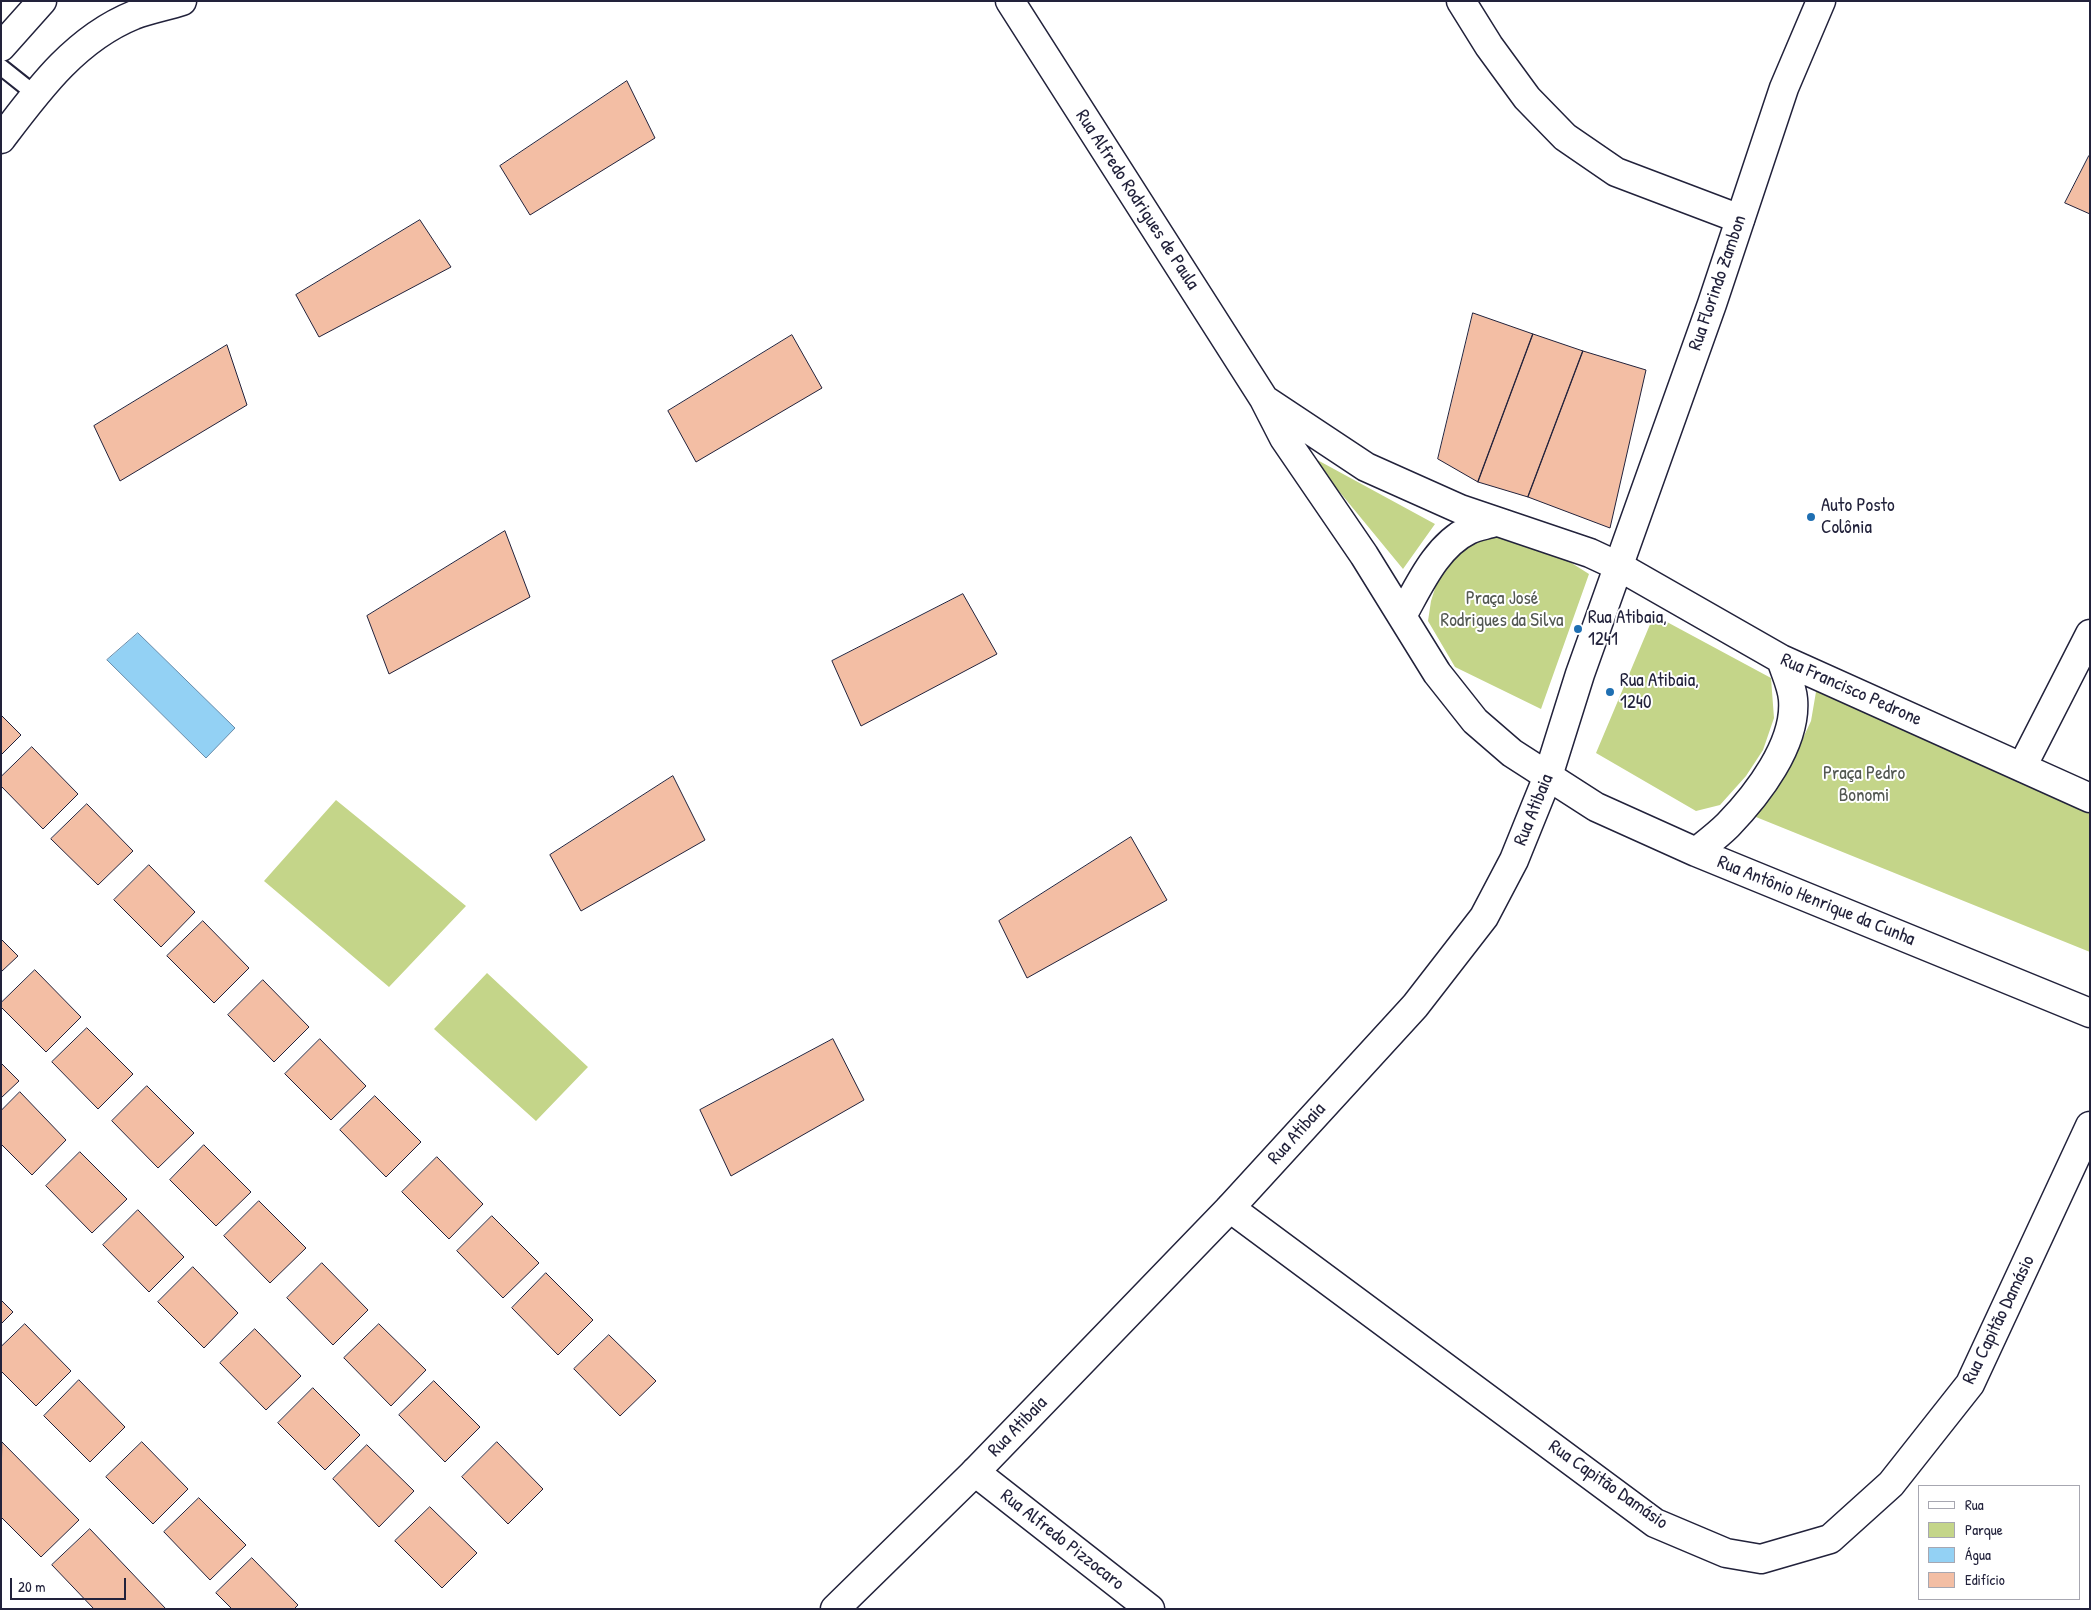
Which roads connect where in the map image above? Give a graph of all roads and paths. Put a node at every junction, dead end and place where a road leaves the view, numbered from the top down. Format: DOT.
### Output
graph roads {
  1 [pos="42,1"];
  2 [pos="182,1"];
  3 [pos="1010,1"];
  4 [pos="1461,1"];
  5 [pos="1821,1"];
  6 [pos="1,47"];
  7 [pos="1,67"];
  8 [pos="34,94"];
  9 [pos="1,139"];
  10 [pos="1740,219"];
  11 [pos="1264,399"];
  12 [pos="1495,522"];
  13 [pos="1620,567"];
  14 [pos="1402,616"];
  15 [pos="2090,634"];
  16 [pos="1781,659"];
  17 [pos="2022,767"];
  18 [pos="1548,776"];
  19 [pos="2090,798"];
  20 [pos="1696,852"];
  21 [pos="2090,1013"];
  22 [pos="2090,1126"];
  23 [pos="1230,1208"];
  24 [pos="974,1472"];
  25 [pos="835,1609"];
  26 [pos="1150,1609"];
  1 -- 6 [label="street"];
  2 -- 8 [label="street"];
  3 -- 11 [label="street, Rua Alfredo Rodrigues de Paula"];
  4 -- 10 [label="street"];
  5 -- 10 [label="street, Rua Florindo Zambon"];
  7 -- 8 [label="lane"];
  8 -- 9 [label="street"];
  10 -- 13 [label="street, Rua Florindo Zambon"];
  11 -- 12 [label="street, Rua Alfredo Rodrigues de Paula"];
  11 -- 14 [label="street, Rua Alfredo Rodrigues de Paula"];
  12 -- 13 [label="street, Rua Alfredo Rodrigues de Paula"];
  12 -- 14 [label="street"];
  13 -- 16 [label="street, Rua Francisco Pedrone"];
  13 -- 18 [label="street, Rua Atibaia"];
  14 -- 18 [label="street, Rua Alfredo Rodrigues de Paula"];
  15 -- 17 [label="street"];
  16 -- 17 [label="street, Rua Francisco Pedrone"];
  16 -- 20 [label="street"];
  17 -- 19 [label="street, Rua Francisco Pedrone"];
  18 -- 20 [label="street, Rua Antônio Henrique da Cunha"];
  18 -- 23 [label="street, Rua Atibaia"];
  20 -- 21 [label="street, Rua Antônio Henrique da Cunha"];
  22 -- 23 [label="street, Rua Capitão Damásio"];
  23 -- 24 [label="street, Rua Atibaia"];
  24 -- 25 [label="street, Rua Atibaia"];
  24 -- 26 [label="street, Rua Alfredo Pizzocaro"];
}
